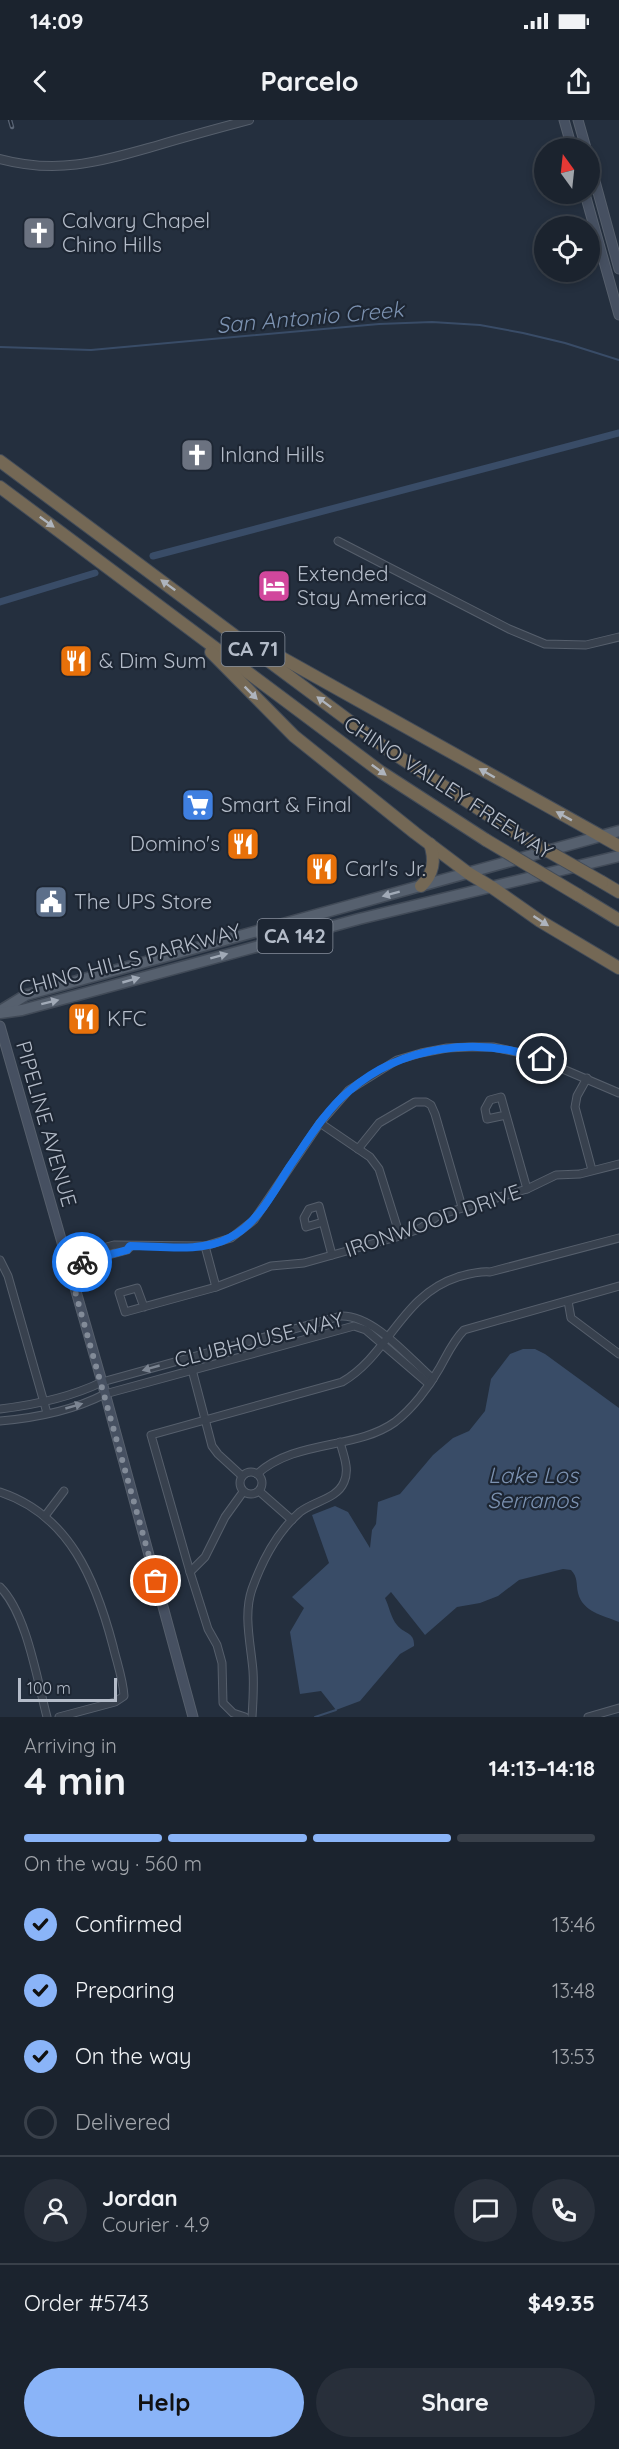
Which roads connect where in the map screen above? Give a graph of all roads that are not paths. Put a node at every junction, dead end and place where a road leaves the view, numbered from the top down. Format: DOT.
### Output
graph roads {
  1 [pos="249,120"];
  2 [pos="564,120"];
  3 [pos="578,120"];
  4 [pos="569,138"];
  5 [pos="583,138"];
  6 [pos="0,159"];
  7 [pos="600,200"];
  8 [pos="609,233"];
  9 [pos="600,235"];
  10 [pos="600,247"];
  11 [pos="619,269"];
  12 [pos="619,315"];
  13 [pos="0,461"];
  14 [pos="0,487"];
  15 [pos="338,541"];
  16 [pos="181,621"];
  17 [pos="217,622"];
  18 [pos="619,638"];
  19 [pos="619,831"];
  20 [pos="599,836"];
  21 [pos="430,844"];
  22 [pos="619,846"];
  23 [pos="619,856"];
  24 [pos="468,873"];
  25 [pos="421,886"];
  26 [pos="493,888"];
  27 [pos="619,892"];
  28 [pos="619,920"];
  29 [pos="619,968"];
  30 [pos="0,1012"];
  31 [pos="0,1026"];
  32 [pos="587,1078"];
  33 [pos="619,1093"];
  34 [pos="506,1115"];
  35 [pos="320,1123"];
  36 [pos="358,1149"];
  37 [pos="619,1164"];
  38 [pos="592,1170"];
  39 [pos="526,1189"];
  40 [pos="462,1207"];
  41 [pos="323,1222"];
  42 [pos="400,1236"];
  43 [pos="619,1238"];
  44 [pos="205,1246"];
  45 [pos="332,1255"];
  46 [pos="0,1260"];
  47 [pos="67,1262"];
  48 [pos="619,1286"];
  49 [pos="216,1287"];
  50 [pos="568,1301"];
  51 [pos="144,1307"];
  52 [pos="384,1341"];
  53 [pos="619,1354"];
  54 [pos="189,1358"];
  55 [pos="192,1370"];
  56 [pos="431,1381"];
  57 [pos="102,1382"];
  58 [pos="105,1394"];
  59 [pos="44,1401"];
  60 [pos="0,1408"];
  61 [pos="47,1413"];
  62 [pos="0,1421"];
  63 [pos="204,1421"];
  64 [pos="340,1442"];
  65 [pos="257,1474"];
  66 [pos="242,1476"];
  67 [pos="64,1491"];
  68 [pos="259,1491"];
  69 [pos="0,1492"];
  70 [pos="243,1492"];
  71 [pos="45,1516"];
  72 [pos="292,1520"];
  73 [pos="190,1572"];
  74 [pos="0,1587"];
  75 [pos="619,1708"];
  76 [pos="47,1717"];
  77 [pos="60,1717"];
  78 [pos="193,1717"];
  79 [pos="246,1717"];
  80 [pos="252,1717"];
  81 [pos="588,1717"];
  1 -- 6 [label="street"];
  2 -- 4 [label="main road"];
  3 -- 5 [label="main road"];
  7 -- 8 [label="main road"];
  8 -- 9 [label="main road"];
  8 -- 11 [label="main road"];
  10 -- 12 [label="main road"];
  17 -- 13 [label="highway, CHINO VALLEY FREEWAY / CA 71, one-way"];
  14 -- 16 [label="highway, CHINO VALLEY FREEWAY / CA 71, one-way"];
  15 -- 18 [label="street"];
  16 -- 21 [label="highway, one-way"];
  16 -- 28 [label="highway, CHINO VALLEY FREEWAY / CA 71, one-way, bridge"];
  20 -- 17 [label="highway, one-way"];
  27 -- 17 [label="highway, CHINO VALLEY FREEWAY / CA 71, one-way, bridge"];
  19 -- 20 [label="main road, CHINO HILLS PARKWAY"];
  20 -- 22 [label="highway"];
  20 -- 24 [label="main road, CHINO HILLS PARKWAY / CA 142"];
  21 -- 24 [label="highway"];
  21 -- 25 [label="highway"];
  23 -- 26 [label="main road, CHINO HILLS PARKWAY / CA 142"];
  24 -- 25 [label="main road, CHINO HILLS PARKWAY / CA 142"];
  24 -- 26 [label="highway"];
  25 -- 30 [label="main road, CHINO HILLS PARKWAY / CA 142, one-way"];
  26 -- 29 [label="highway, one-way"];
  30 -- 26 [label="main road, CHINO HILLS PARKWAY / CA 142, one-way"];
  31 -- 47 [label="main road, PIPELINE AVENUE"];
  32 -- 33 [label="street"];
  32 -- 35 [label="street"];
  32 -- 38 [label="street"];
  34 -- 39 [label="street"];
  35 -- 36 [label="street"];
  35 -- 44 [label="street"];
  36 -- 40 [label="street"];
  36 -- 42 [label="street"];
  37 -- 38 [label="street, IRONWOOD DRIVE"];
  38 -- 39 [label="street, IRONWOOD DRIVE"];
  39 -- 40 [label="street, IRONWOOD DRIVE"];
  40 -- 42 [label="street, IRONWOOD DRIVE"];
  41 -- 45 [label="street"];
  42 -- 45 [label="street, IRONWOOD DRIVE"];
  43 -- 52 [label="street"];
  44 -- 47 [label="street"];
  44 -- 49 [label="street"];
  45 -- 49 [label="street, IRONWOOD DRIVE"];
  46 -- 59 [label="street"];
  47 -- 57 [label="main road, PIPELINE AVENUE"];
  48 -- 50 [label="street"];
  49 -- 51 [label="street, IRONWOOD DRIVE"];
  50 -- 53 [label="street"];
  50 -- 56 [label="street"];
  52 -- 54 [label="street, CLUBHOUSE WAY"];
  52 -- 55 [label="street, CLUBHOUSE WAY"];
  52 -- 56 [label="street, CLUBHOUSE WAY"];
  52 -- 63 [label="street"];
  54 -- 55 [label="street"];
  54 -- 57 [label="street, CLUBHOUSE WAY, one-way"];
  55 -- 58 [label="street, CLUBHOUSE WAY"];
  55 -- 63 [label="street"];
  56 -- 64 [label="street"];
  57 -- 58 [label="main road, PIPELINE AVENUE"];
  57 -- 59 [label="street, CLUBHOUSE WAY"];
  61 -- 58 [label="street, CLUBHOUSE WAY, one-way"];
  58 -- 78 [label="main road, PIPELINE AVENUE"];
  59 -- 60 [label="street, CLUBHOUSE WAY"];
  59 -- 61 [label="street"];
  61 -- 62 [label="street, CLUBHOUSE WAY"];
  63 -- 66 [label="street"];
  63 -- 73 [label="street"];
  64 -- 65 [label="street"];
  64 -- 72 [label="street"];
  65 -- 66 [label="street"];
  65 -- 68 [label="street"];
  66 -- 70 [label="street"];
  67 -- 71 [label="street"];
  68 -- 70 [label="street"];
  68 -- 72 [label="street"];
  69 -- 71 [label="street"];
  70 -- 73 [label="street"];
  71 -- 77 [label="street"];
  72 -- 80 [label="street"];
  73 -- 79 [label="street"];
  74 -- 76 [label="street"];
  75 -- 81 [label="street"];
}
